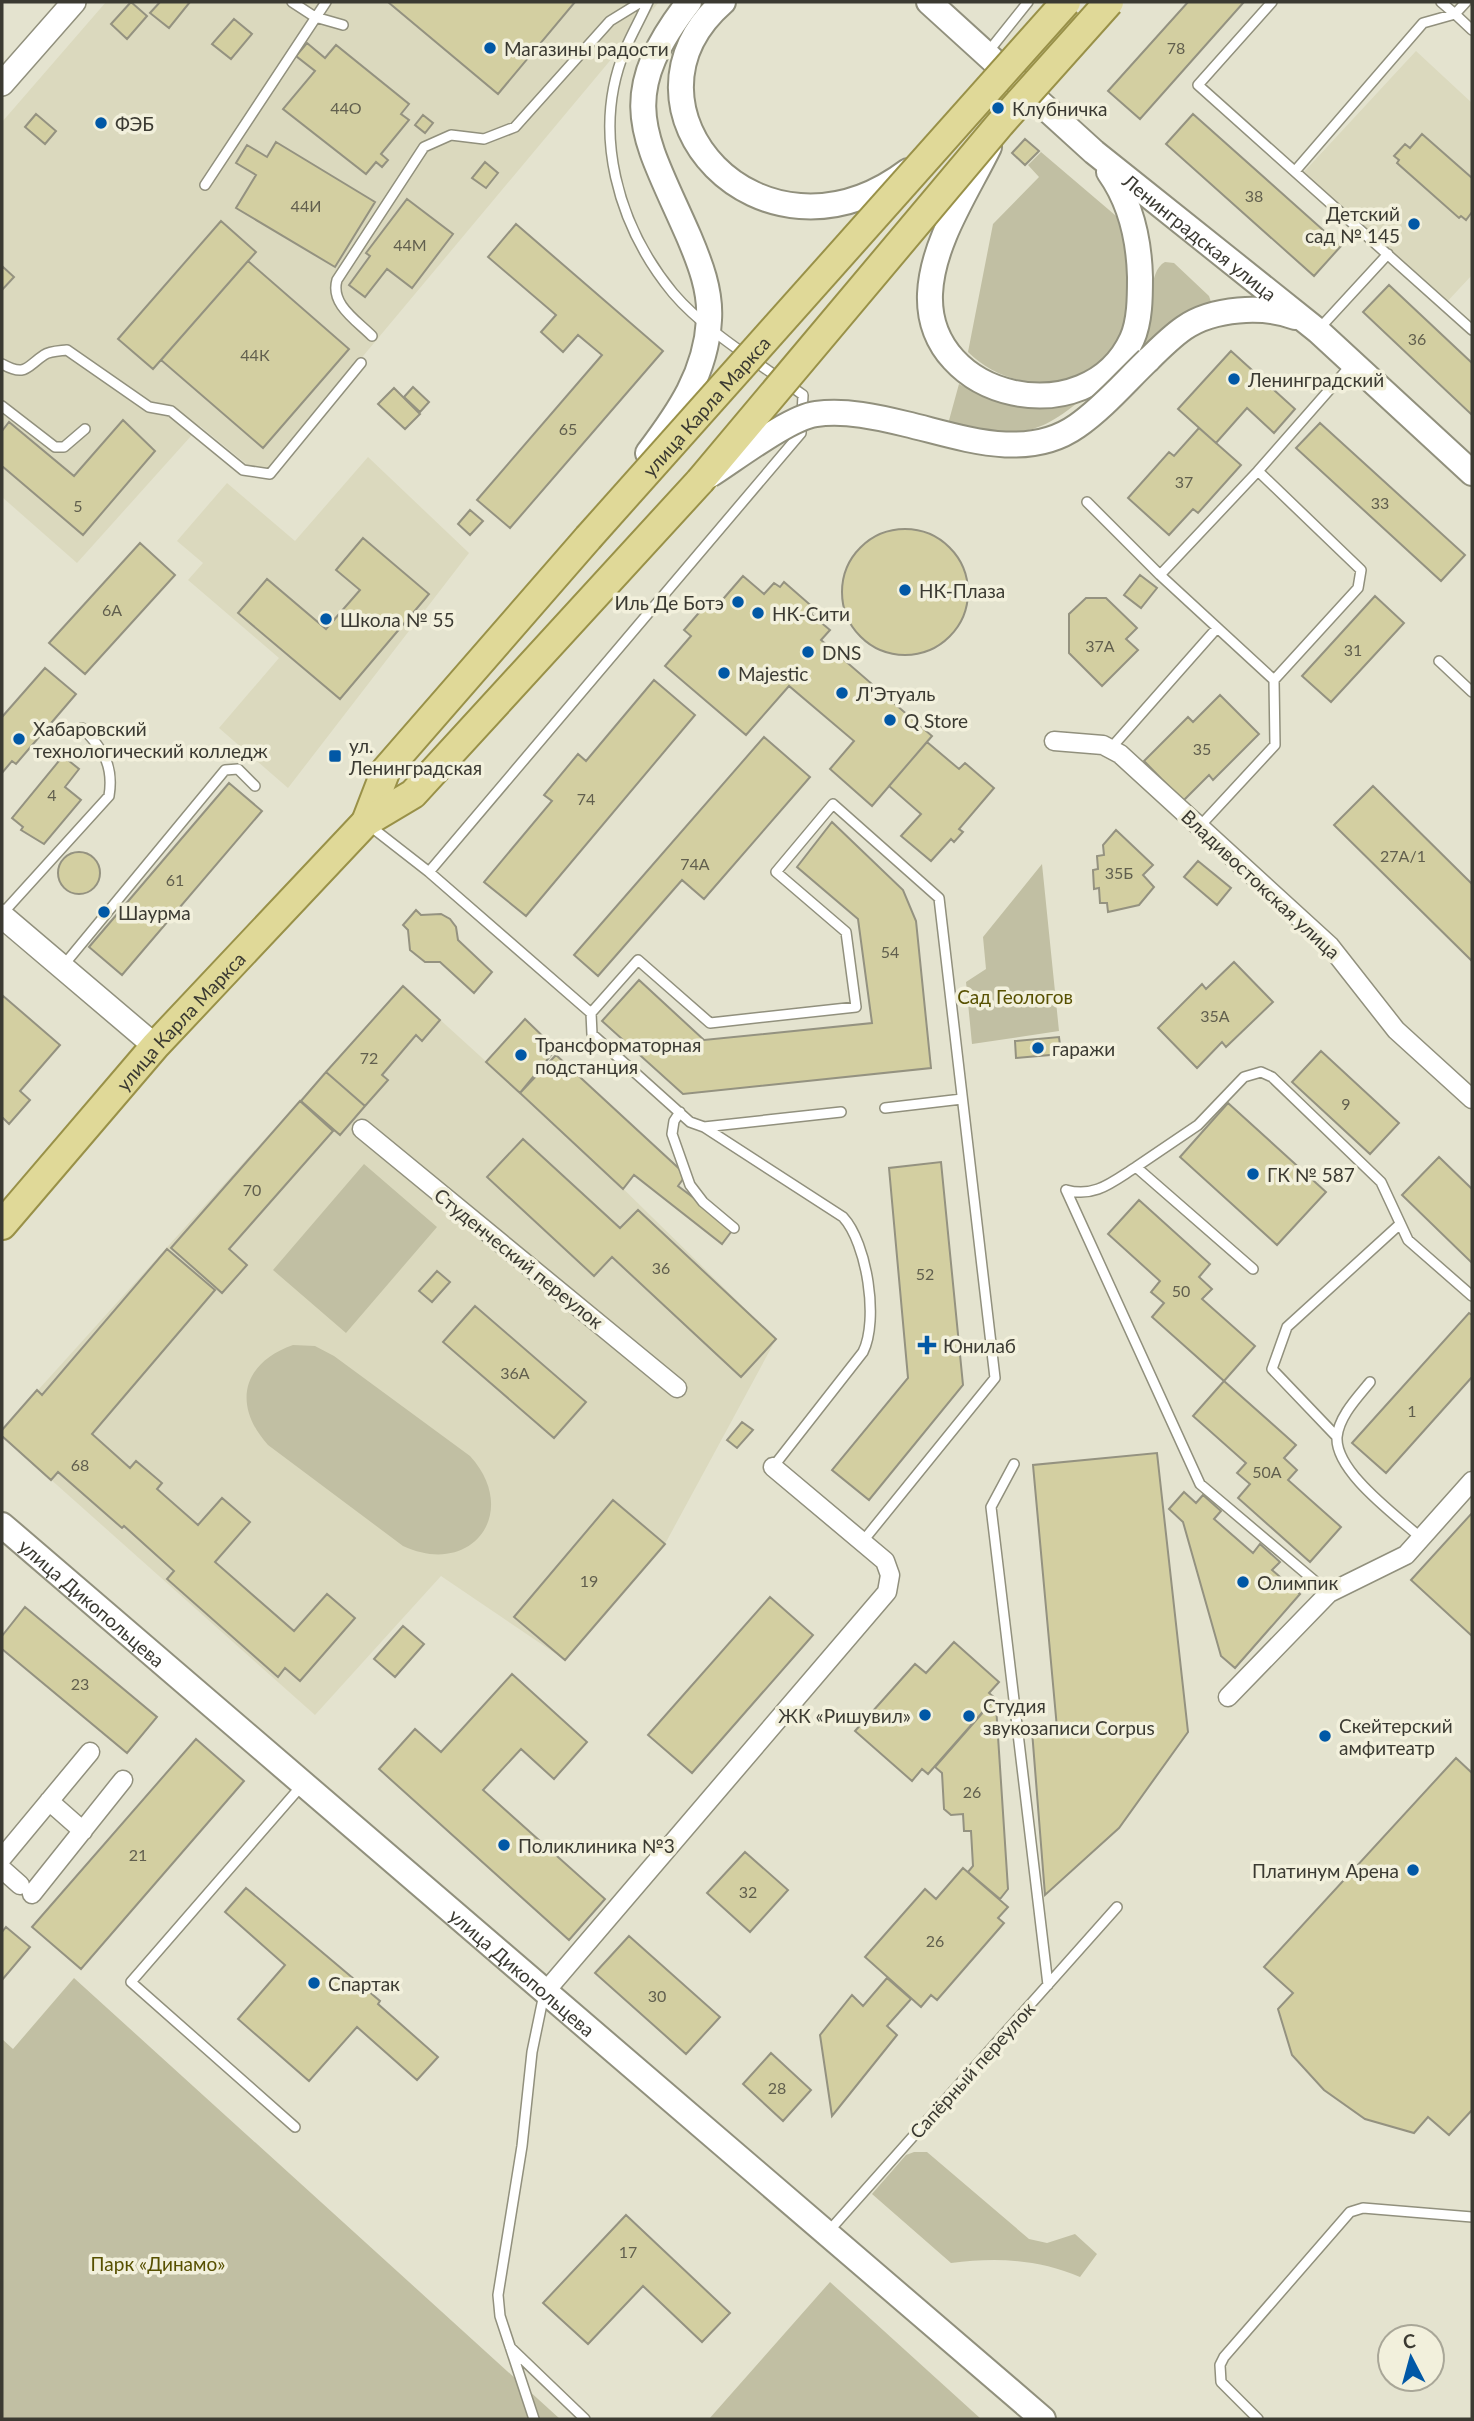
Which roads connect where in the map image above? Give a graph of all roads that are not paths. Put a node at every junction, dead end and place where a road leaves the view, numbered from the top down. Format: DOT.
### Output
graph roads {
  1 [pos="75,2"];
  2 [pos="292,2"];
  3 [pos="326,2"];
  4 [pos="641,2"];
  5 [pos="648,2"];
  6 [pos="689,2"];
  7 [pos="1028,2"];
  8 [pos="1066,2"];
  9 [pos="1109,2"];
  10 [pos="1272,2"];
  11 [pos="1441,2"];
  12 [pos="1466,2"];
  13 [pos="929,5"];
  14 [pos="719,6"];
  15 [pos="1455,14"];
  16 [pos="315,17"];
  17 [pos="343,25"];
  18 [pos="1472,30"];
  19 [pos="987,53"];
  20 [pos="2,84"];
  21 [pos="978,103"];
  22 [pos="1000,124"];
  23 [pos="1094,152"];
  24 [pos="1296,170"];
  25 [pos="205,185"];
  26 [pos="1388,254"];
  27 [pos="709,325"];
  28 [pos="1314,328"];
  29 [pos="1472,330"];
  30 [pos="372,336"];
  31 [pos="361,363"];
  32 [pos="1353,363"];
  33 [pos="2,364"];
  34 [pos="2,406"];
  35 [pos="85,429"];
  36 [pos="1258,471"];
  37 [pos="1472,473"];
  38 [pos="700,481"];
  39 [pos="1087,502"];
  40 [pos="588,538"];
  41 [pos="1160,575"];
  42 [pos="1217,628"];
  43 [pos="1439,661"];
  44 [pos="1274,680"];
  45 [pos="1472,692"];
  46 [pos="82,728"];
  47 [pos="1054,741"];
  48 [pos="1111,748"];
  49 [pos="255,786"];
  50 [pos="366,822"];
  51 [pos="1199,826"];
  52 [pos="429,872"];
  53 [pos="2,915"];
  54 [pos="62,967"];
  55 [pos="592,1013"];
  56 [pos="155,1046"];
  57 [pos="962,1099"];
  58 [pos="1472,1099"];
  59 [pos="885,1108"];
  60 [pos="680,1112"];
  61 [pos="841,1112"];
  62 [pos="704,1127"];
  63 [pos="362,1129"];
  64 [pos="1136,1167"];
  65 [pos="2,1225"];
  66 [pos="1399,1225"];
  67 [pos="734,1228"];
  68 [pos="1254,1269"];
  69 [pos="1472,1296"];
  70 [pos="1370,1382"];
  71 [pos="677,1388"];
  72 [pos="1337,1437"];
  73 [pos="1014,1464"];
  74 [pos="773,1467"];
  75 [pos="1472,1481"];
  76 [pos="2,1525"];
  77 [pos="1421,1538"];
  78 [pos="863,1541"];
  79 [pos="1329,1593"];
  80 [pos="1228,1697"];
  81 [pos="90,1752"];
  82 [pos="123,1780"];
  83 [pos="304,1782"];
  84 [pos="50,1801"];
  85 [pos="83,1830"];
  86 [pos="2,1858"];
  87 [pos="2,1869"];
  88 [pos="1117,1908"];
  89 [pos="1048,1985"];
  90 [pos="545,1992"];
  91 [pos="295,2127"];
  92 [pos="1472,2217"];
  93 [pos="827,2233"];
  94 [pos="509,2346"];
  95 [pos="534,2419"];
  96 [pos="585,2419"];
  97 [pos="1043,2419"];
  98 [pos="1258,2419"];
  1 -- 20 [label="street"];
  2 -- 16 [label="lane"];
  3 -- 16 [label="lane"];
  4 -- 30 [label="lane"];
  5 -- 27 [label="lane"];
  6 -- 27 [label="main road"];
  7 -- 19 [label="lane"];
  8 -- 21 [label="main road, улица Карла Маркса, bridge"];
  9 -- 22 [label="main road, улица Карла Маркса, bridge"];
  10 -- 24 [label="lane"];
  11 -- 15 [label="lane"];
  12 -- 15 [label="lane"];
  13 -- 19 [label="main road, Ленинградская улица"];
  14 -- 21 [label="main road, bridge"];
  15 -- 18 [label="lane"];
  15 -- 24 [label="lane"];
  16 -- 17 [label="lane"];
  16 -- 25 [label="lane"];
  19 -- 23 [label="main road, Ленинградская улица"];
  21 -- 40 [label="main road, улица Карла Маркса, bridge"];
  22 -- 23 [label="main road, bridge"];
  22 -- 38 [label="main road, улица Карла Маркса, bridge"];
  23 -- 28 [label="main road, Ленинградская улица"];
  24 -- 26 [label="lane"];
  26 -- 28 [label="lane"];
  26 -- 29 [label="lane"];
  27 -- 40 [label="main road, bridge"];
  27 -- 52 [label="lane"];
  28 -- 32 [label="main road, Ленинградская улица"];
  28 -- 38 [label="main road, bridge"];
  31 -- 33 [label="lane"];
  32 -- 36 [label="lane"];
  32 -- 37 [label="main road, Ленинградская улица"];
  34 -- 35 [label="lane"];
  36 -- 41 [label="lane"];
  36 -- 44 [label="lane"];
  38 -- 50 [label="main road, улица Карла Маркса"];
  39 -- 41 [label="lane"];
  40 -- 50 [label="main road, улица Карла Маркса"];
  41 -- 42 [label="lane"];
  42 -- 44 [label="lane"];
  42 -- 48 [label="lane"];
  43 -- 45 [label="lane"];
  44 -- 51 [label="lane"];
  46 -- 53 [label="lane"];
  47 -- 48 [label="street"];
  48 -- 51 [label="street, Владивостокская улица"];
  49 -- 54 [label="lane"];
  50 -- 52 [label="lane"];
  50 -- 56 [label="main road, улица Карла Маркса"];
  51 -- 58 [label="street, Владивостокская улица"];
  52 -- 55 [label="lane"];
  53 -- 54 [label="street"];
  54 -- 56 [label="street"];
  55 -- 57 [label="lane"];
  55 -- 60 [label="lane"];
  56 -- 65 [label="main road, улица Карла Маркса"];
  57 -- 59 [label="lane"];
  57 -- 78 [label="lane"];
  60 -- 62 [label="lane"];
  60 -- 67 [label="lane"];
  61 -- 62 [label="lane"];
  62 -- 74 [label="lane"];
  63 -- 71 [label="street, Студенческий переулок"];
  64 -- 66 [label="lane"];
  64 -- 68 [label="lane"];
  64 -- 79 [label="lane"];
  66 -- 69 [label="lane"];
  66 -- 72 [label="lane"];
  70 -- 72 [label="lane"];
  72 -- 77 [label="lane"];
  73 -- 89 [label="lane"];
  74 -- 78 [label="street"];
  75 -- 77 [label="street"];
  76 -- 83 [label="main road, улица Дикопольцева"];
  77 -- 79 [label="street"];
  78 -- 90 [label="street"];
  79 -- 80 [label="street"];
  81 -- 84 [label="street"];
  82 -- 85 [label="street"];
  83 -- 90 [label="main road, улица Дикопольцева"];
  83 -- 91 [label="lane"];
  84 -- 85 [label="street"];
  84 -- 86 [label="street"];
  85 -- 87 [label="street"];
  88 -- 89 [label="lane, Сапёрный переулок"];
  89 -- 93 [label="lane, Сапёрный переулок"];
  90 -- 93 [label="main road, улица Дикопольцева"];
  90 -- 94 [label="lane"];
  92 -- 98 [label="lane"];
  93 -- 97 [label="main road, улица Дикопольцева"];
  94 -- 95 [label="lane"];
  94 -- 96 [label="lane"];
}
